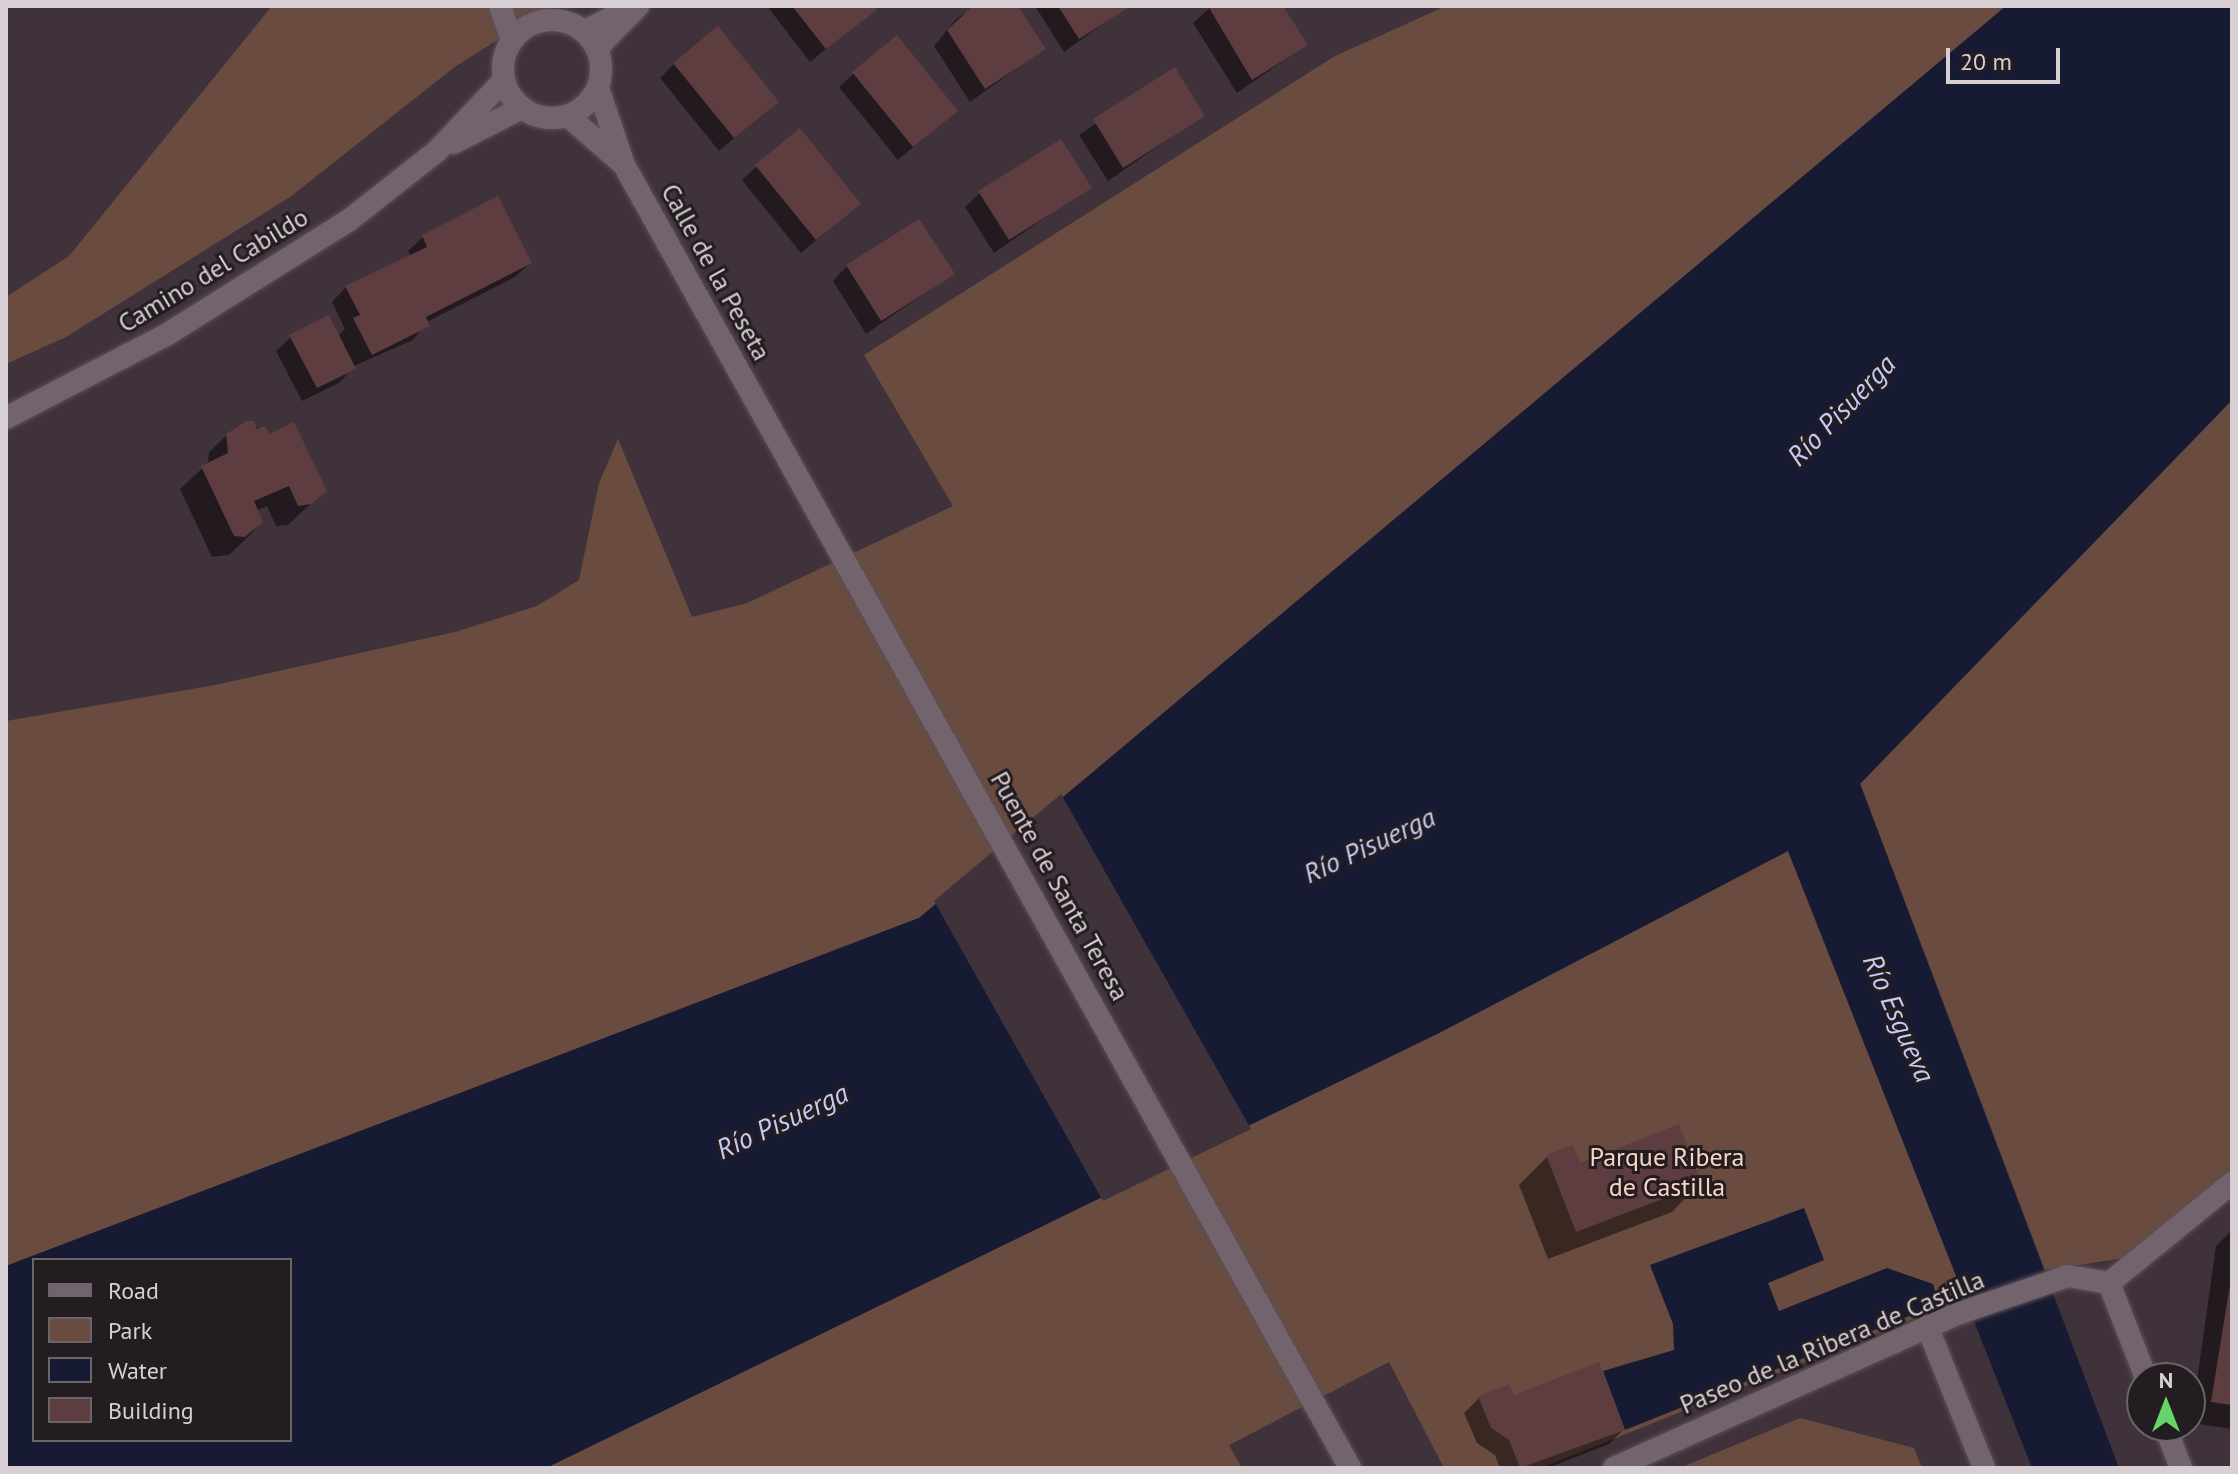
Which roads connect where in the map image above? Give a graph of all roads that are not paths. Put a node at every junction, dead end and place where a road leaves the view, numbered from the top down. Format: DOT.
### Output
graph roads {
  1 [pos="500,6"];
  2 [pos="522,6"];
  3 [pos="636,6"];
  4 [pos="539,21"];
  5 [pos="512,40"];
  6 [pos="591,40"];
  7 [pos="504,80"];
  8 [pos="598,88"];
  9 [pos="522,108"];
  10 [pos="568,116"];
  11 [pos="437,151"];
  12 [pos="624,165"];
  13 [pos="761,407"];
  14 [pos="6,418"];
  15 [pos="2232,1183"];
  16 [pos="2109,1283"];
  17 [pos="1927,1326"];
  18 [pos="2140,1362"];
  19 [pos="2171,1442"];
  20 [pos="1350,1468"];
  21 [pos="1614,1468"];
  22 [pos="1984,1468"];
  23 [pos="2181,1468"];
  1 -- 5 [label="main road"];
  2 -- 4 [label="main road"];
  3 -- 6 [label="main road"];
  4 -- 5 [label="main road"];
  4 -- 6 [label="main road"];
  5 -- 7 [label="main road"];
  6 -- 8 [label="main road"];
  7 -- 9 [label="main road"];
  7 -- 11 [label="main road, Camino del Cabildo"];
  8 -- 10 [label="main road"];
  8 -- 12 [label="main road, Calle de la Peseta"];
  9 -- 10 [label="main road"];
  9 -- 11 [label="main road, Camino del Cabildo"];
  10 -- 12 [label="main road, Calle de la Peseta"];
  11 -- 14 [label="main road, Camino del Cabildo"];
  12 -- 13 [label="main road, Calle de la Peseta"];
  13 -- 20 [label="main road, Puente de Santa Teresa"];
  15 -- 16 [label="main road"];
  16 -- 17 [label="main road, Paseo de la Ribera de Castilla"];
  16 -- 18 [label="main road"];
  17 -- 21 [label="main road, Paseo de la Ribera de Castilla"];
  17 -- 22 [label="main road"];
  19 -- 23 [label="main road"];
}
